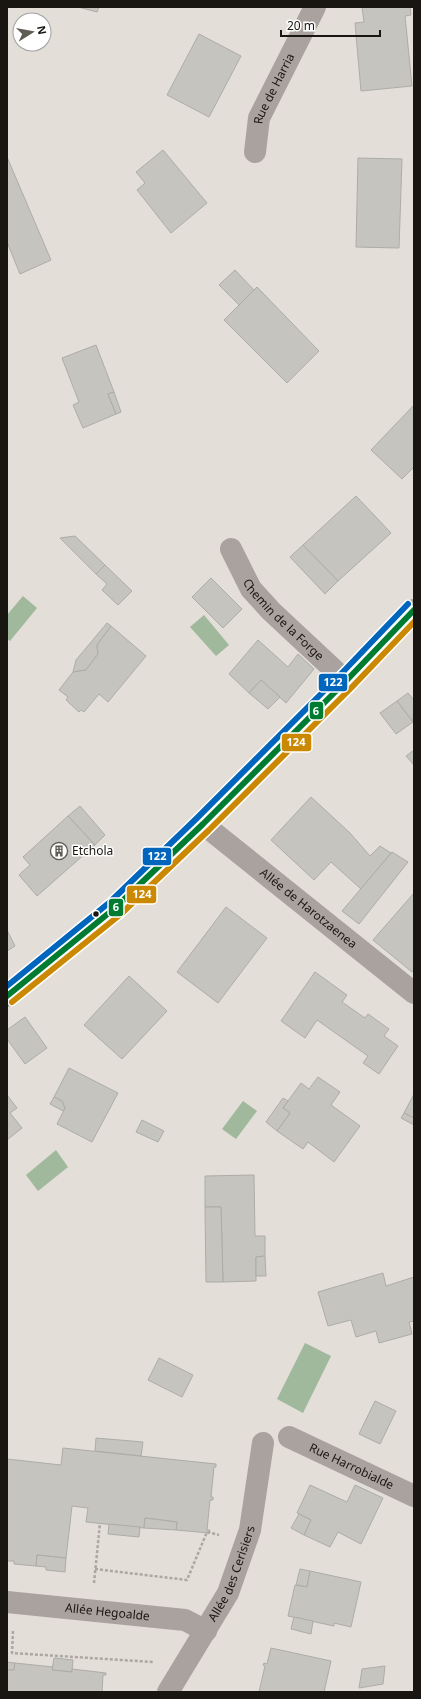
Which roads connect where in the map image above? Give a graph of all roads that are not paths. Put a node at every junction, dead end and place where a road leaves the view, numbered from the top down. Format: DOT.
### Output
graph roads {
  1 [pos="315,7"];
  2 [pos="256,152"];
  3 [pos="231,549"];
  4 [pos="414,610"];
  5 [pos="346,681"];
  6 [pos="203,824"];
  7 [pos="414,993"];
  8 [pos="7,996"];
  9 [pos="289,1437"];
  10 [pos="263,1443"];
  11 [pos="414,1496"];
  12 [pos="12,1602"];
  13 [pos="206,1631"];
  14 [pos="174,1683"];
  1 -- 2 [label="street, Rue de Harria"];
  3 -- 5 [label="street, Chemin de la Forge"];
  4 -- 5 [label="main road"];
  5 -- 6 [label="main road"];
  6 -- 7 [label="street, Allée de Harotzaenea"];
  6 -- 8 [label="main road"];
  9 -- 11 [label="street, Rue Harrobialde"];
  10 -- 13 [label="street, Allée des Cerisiers"];
  12 -- 13 [label="street, Allée Hegoalde"];
  13 -- 14 [label="street, Allée des Cerisiers"];
}
